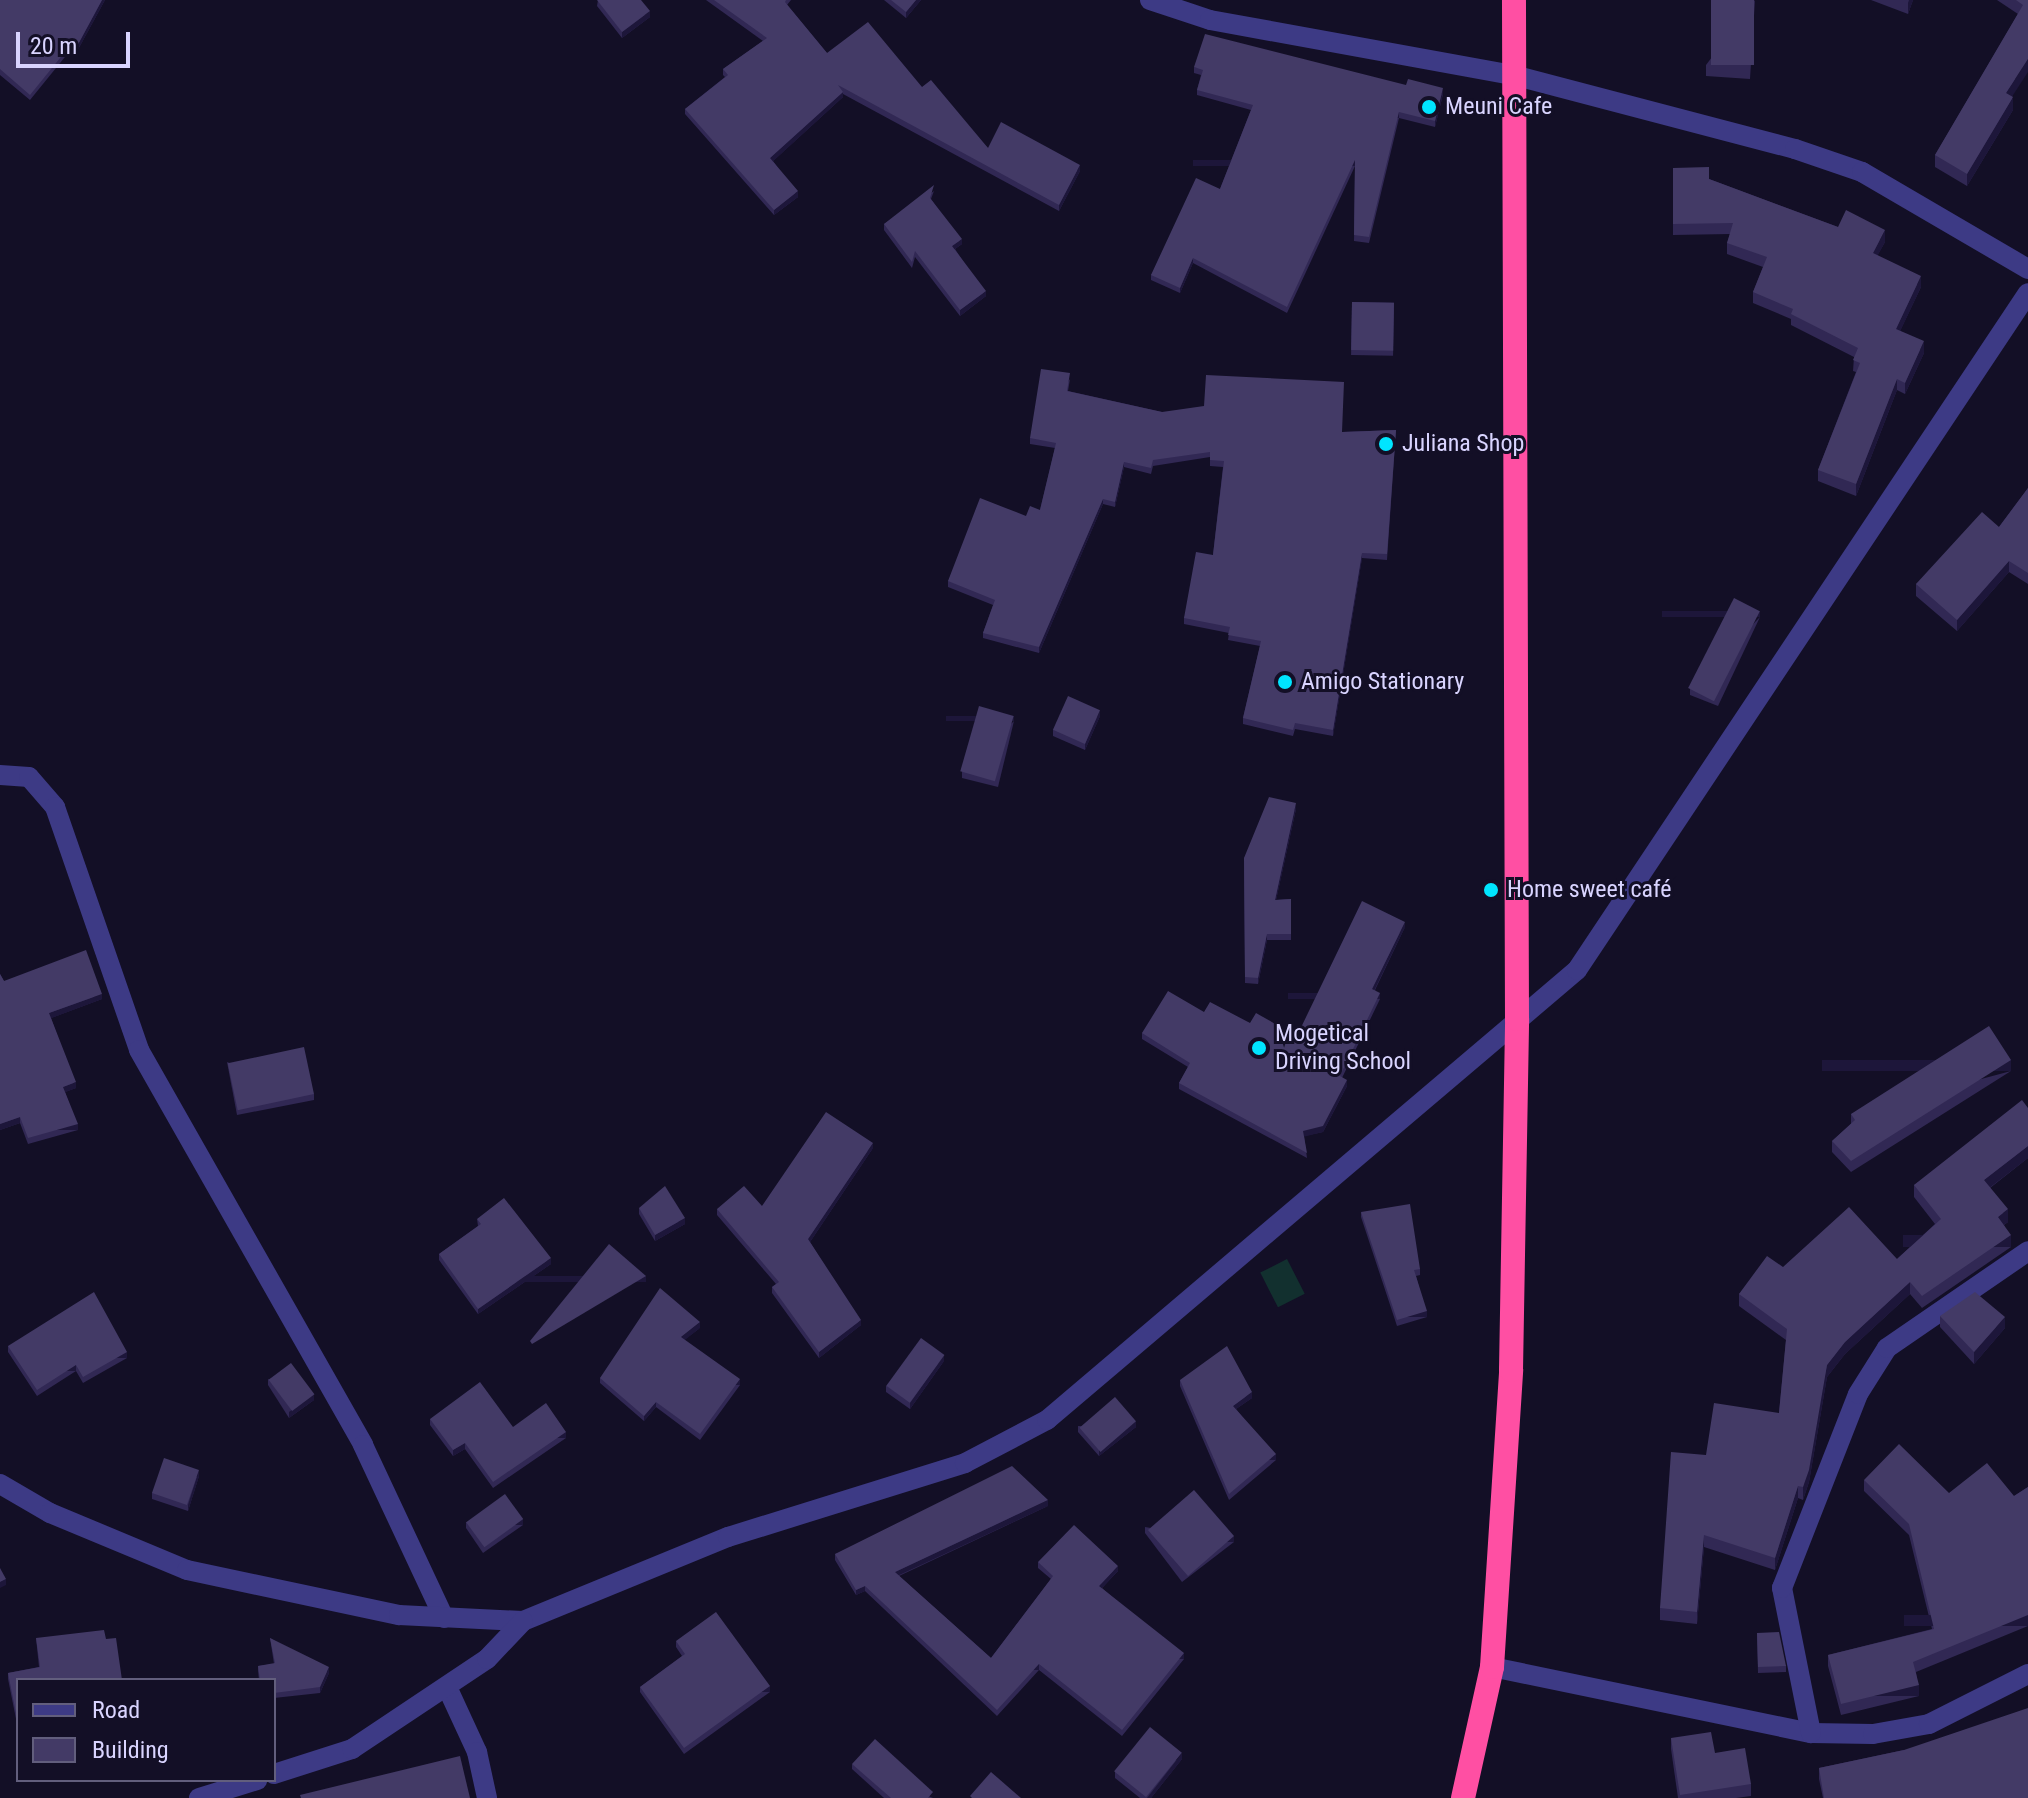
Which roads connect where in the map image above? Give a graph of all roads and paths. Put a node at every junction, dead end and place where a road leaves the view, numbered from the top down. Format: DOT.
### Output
graph roads {
  1 [pos="1150,0"];
  2 [pos="1514,0"];
  3 [pos="1513,75"];
  4 [pos="2028,269"];
  5 [pos="2028,293"];
  6 [pos="0,775"];
  7 [pos="1517,1019"];
  8 [pos="2028,1251"];
  9 [pos="0,1484"];
  10 [pos="444,1618"];
  11 [pos="523,1621"];
  12 [pos="1492,1667"];
  13 [pos="2028,1674"];
  14 [pos="447,1687"];
  15 [pos="1811,1733"];
  16 [pos="276,1773"];
  17 [pos="251,1782"];
  18 [pos="199,1798"];
  19 [pos="487,1798"];
  20 [pos="1463,1798"];
  1 -- 3 [label="street"];
  2 -- 3 [label="highway"];
  3 -- 4 [label="street"];
  3 -- 7 [label="highway"];
  5 -- 7 [label="street"];
  6 -- 10 [label="street"];
  7 -- 11 [label="street"];
  7 -- 12 [label="highway"];
  8 -- 15 [label="street"];
  9 -- 10 [label="street"];
  10 -- 11 [label="street"];
  11 -- 14 [label="street"];
  12 -- 15 [label="street"];
  12 -- 20 [label="highway"];
  13 -- 15 [label="street"];
  14 -- 16 [label="street"];
  14 -- 19 [label="street"];
  17 -- 18 [label="street"];
}
